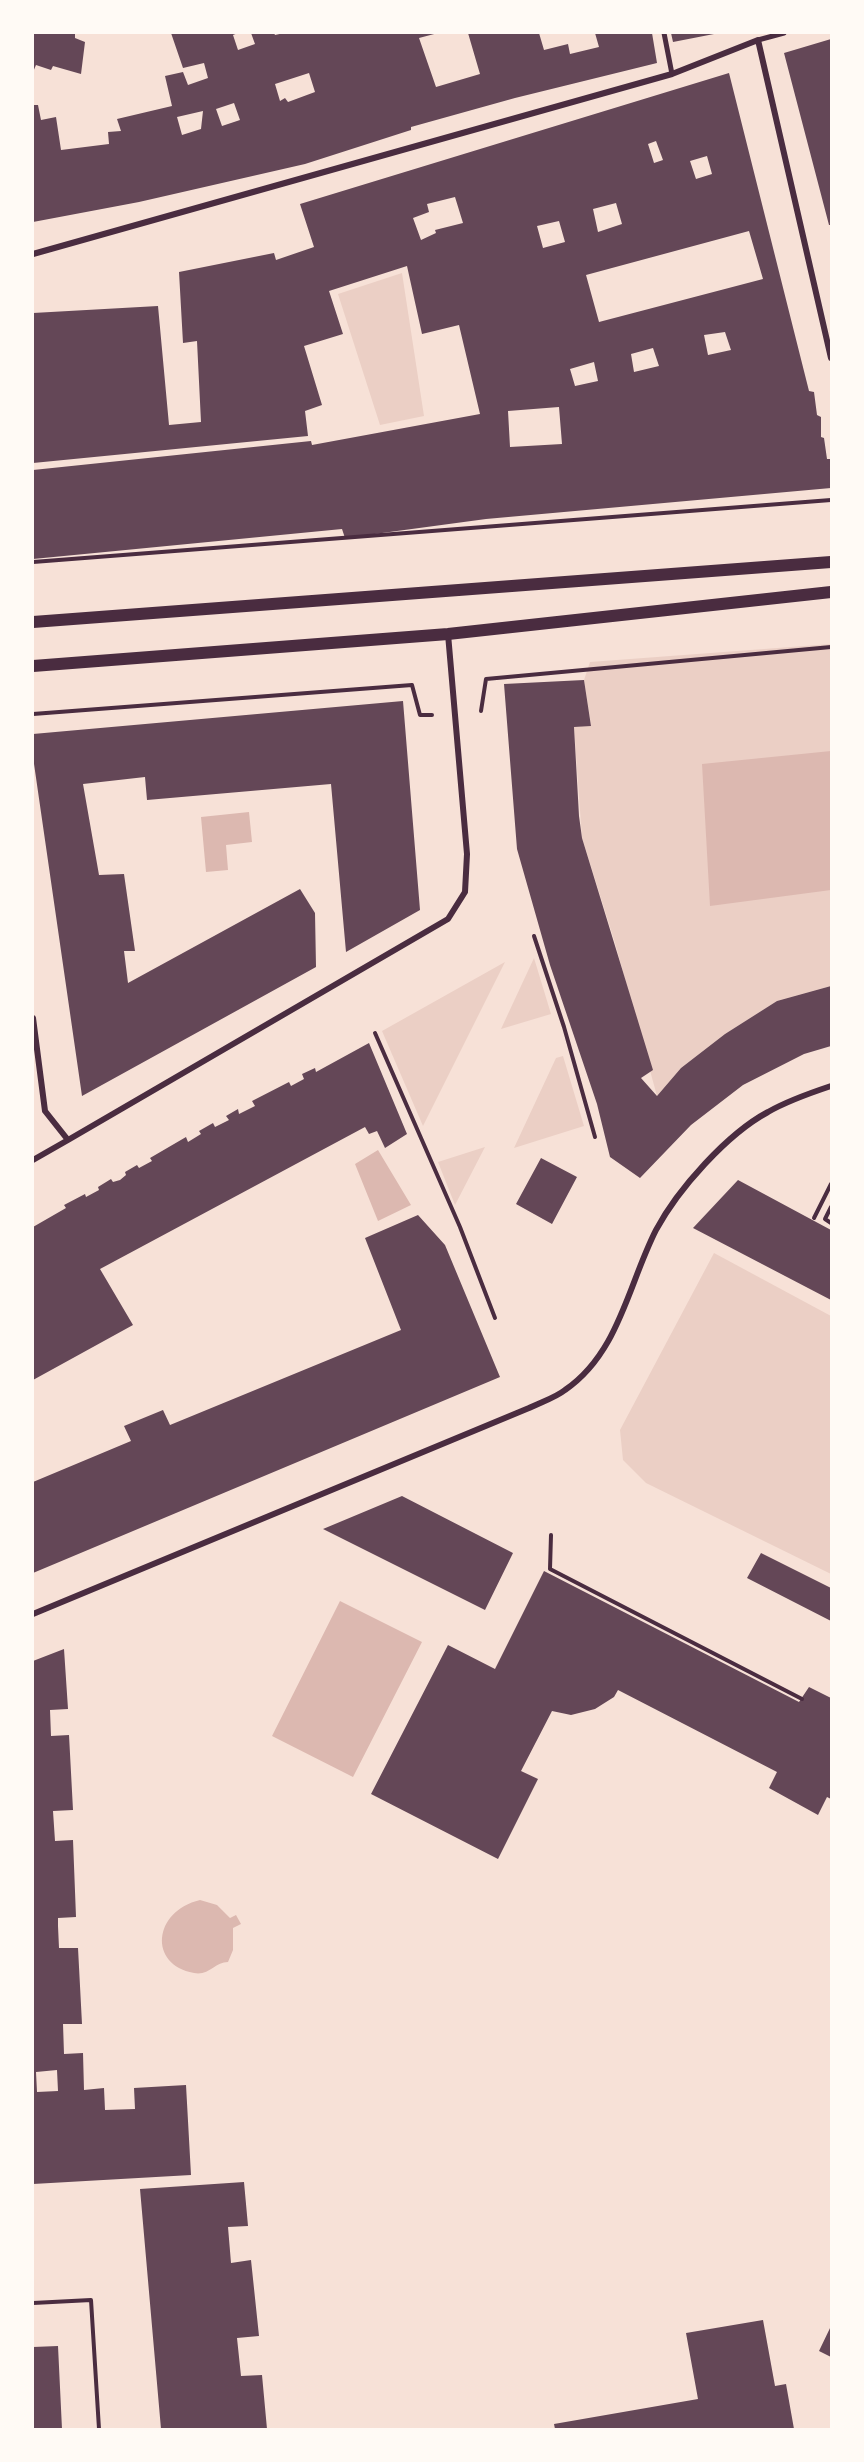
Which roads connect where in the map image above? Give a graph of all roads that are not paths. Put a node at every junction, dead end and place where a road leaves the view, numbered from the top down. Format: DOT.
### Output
graph roads {
  1 [pos="664,33"];
  2 [pos="784,33"];
  3 [pos="758,40"];
  4 [pos="672,74"];
  5 [pos="33,254"];
  6 [pos="831,358"];
  7 [pos="831,562"];
  8 [pos="831,592"];
  9 [pos="33,622"];
  10 [pos="448,634"];
  11 [pos="33,666"];
  12 [pos="33,1018"];
  13 [pos="831,1086"];
  14 [pos="68,1140"];
  15 [pos="33,1160"];
  16 [pos="33,1614"];
  1 -- 4 [label="street"];
  2 -- 3 [label="street"];
  3 -- 4 [label="street"];
  3 -- 6 [label="street"];
  4 -- 5 [label="street"];
  7 -- 9 [label="main road"];
  8 -- 10 [label="main road"];
  10 -- 11 [label="main road"];
  10 -- 14 [label="street"];
  12 -- 14 [label="street"];
  13 -- 16 [label="street"];
  14 -- 15 [label="street"];
}
